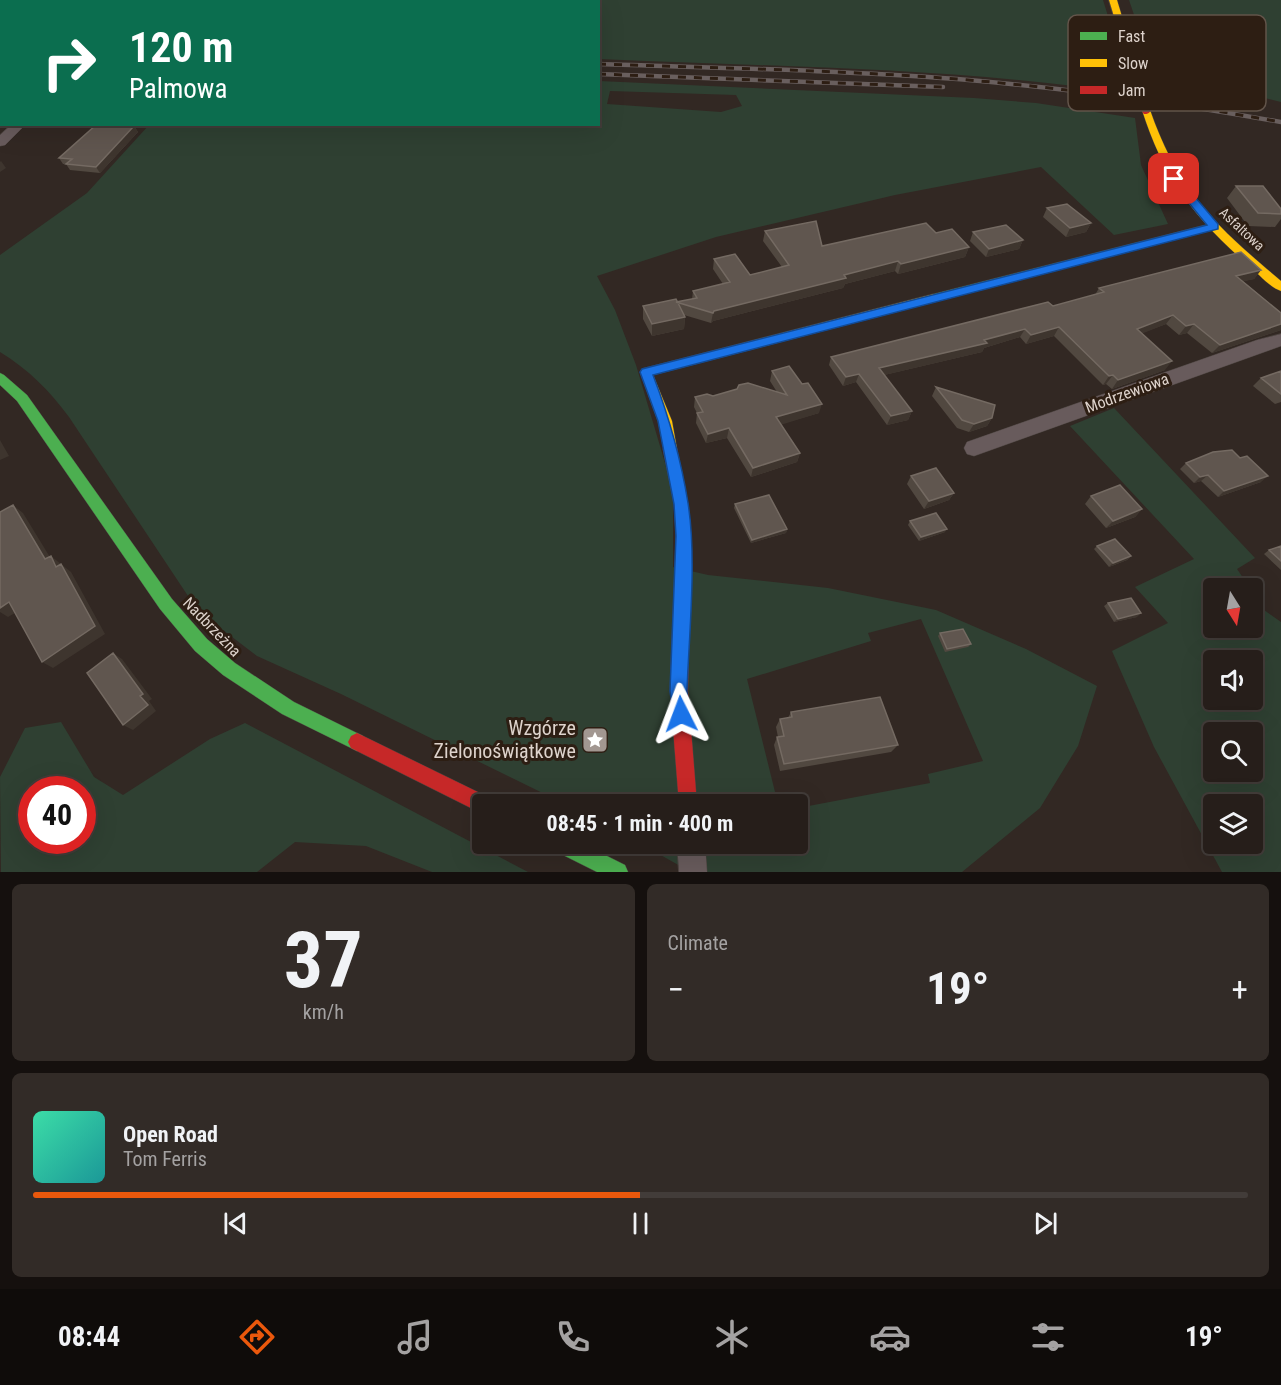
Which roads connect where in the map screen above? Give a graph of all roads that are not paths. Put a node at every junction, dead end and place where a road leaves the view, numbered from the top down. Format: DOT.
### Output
graph roads {
  1 [pos="1113,0"];
  2 [pos="1118,15"];
  3 [pos="1146,111"];
  4 [pos="18,126"];
  5 [pos="0,142"];
  6 [pos="1214,226"];
  7 [pos="1281,287"];
  8 [pos="1281,340"];
  9 [pos="0,378"];
  10 [pos="974,448"];
  11 [pos="687,794"];
  12 [pos="472,800"];
  13 [pos="582,854"];
  14 [pos="692,854"];
  15 [pos="618,872"];
  16 [pos="693,872"];
  1 -- 2 [label="street, Asfaltowa, bridge"];
  3 -- 6 [label="street, Asfaltowa, bridge"];
  4 -- 5 [label="street"];
  6 -- 7 [label="street, Asfaltowa"];
  6 -- 11 [label="street"];
  8 -- 10 [label="street, Modrzewiowa"];
  9 -- 12 [label="street, Nadbrzeżna"];
  13 -- 15 [label="street"];
  14 -- 16 [label="street"];
}
